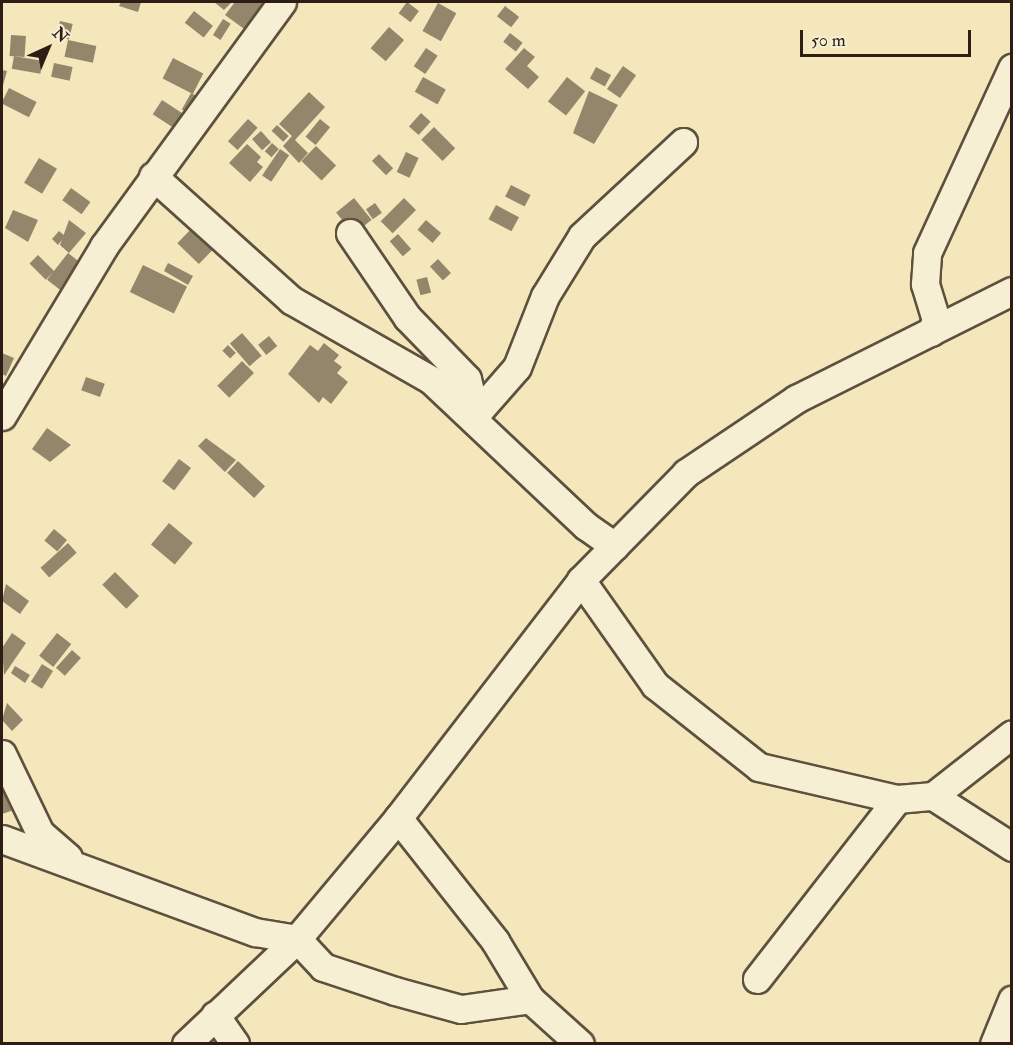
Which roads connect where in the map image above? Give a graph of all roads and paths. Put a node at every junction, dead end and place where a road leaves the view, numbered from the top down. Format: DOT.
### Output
graph roads {
  1 [pos="282,2"];
  2 [pos="1011,68"];
  3 [pos="684,142"];
  4 [pos="153,176"];
  5 [pos="351,233"];
  6 [pos="1011,291"];
  7 [pos="931,332"];
  8 [pos="2,416"];
  9 [pos="476,417"];
  10 [pos="615,546"];
  11 [pos="581,580"];
  12 [pos="1011,734"];
  13 [pos="2,754"];
  14 [pos="933,796"];
  15 [pos="897,799"];
  16 [pos="398,818"];
  17 [pos="2,839"];
  18 [pos="1011,847"];
  19 [pos="78,865"];
  20 [pos="297,939"];
  21 [pos="758,979"];
  22 [pos="530,999"];
  23 [pos="1011,1000"];
  24 [pos="215,1015"];
  25 [pos="186,1044"];
  26 [pos="235,1044"];
  27 [pos="579,1044"];
  28 [pos="994,1044"];
  1 -- 4 [label="street"];
  2 -- 7 [label="street"];
  3 -- 9 [label="street"];
  4 -- 8 [label="street"];
  4 -- 9 [label="street"];
  5 -- 9 [label="street"];
  6 -- 7 [label="street"];
  7 -- 10 [label="street"];
  9 -- 10 [label="street"];
  10 -- 11 [label="street"];
  11 -- 15 [label="street"];
  11 -- 16 [label="street"];
  12 -- 14 [label="street"];
  13 -- 19 [label="street"];
  14 -- 15 [label="street"];
  14 -- 18 [label="street"];
  15 -- 21 [label="street"];
  16 -- 20 [label="street"];
  16 -- 22 [label="street"];
  17 -- 19 [label="street"];
  19 -- 20 [label="street"];
  20 -- 22 [label="street"];
  20 -- 24 [label="street"];
  22 -- 27 [label="street"];
  23 -- 28 [label="street"];
  24 -- 25 [label="street"];
  24 -- 26 [label="street"];
}
